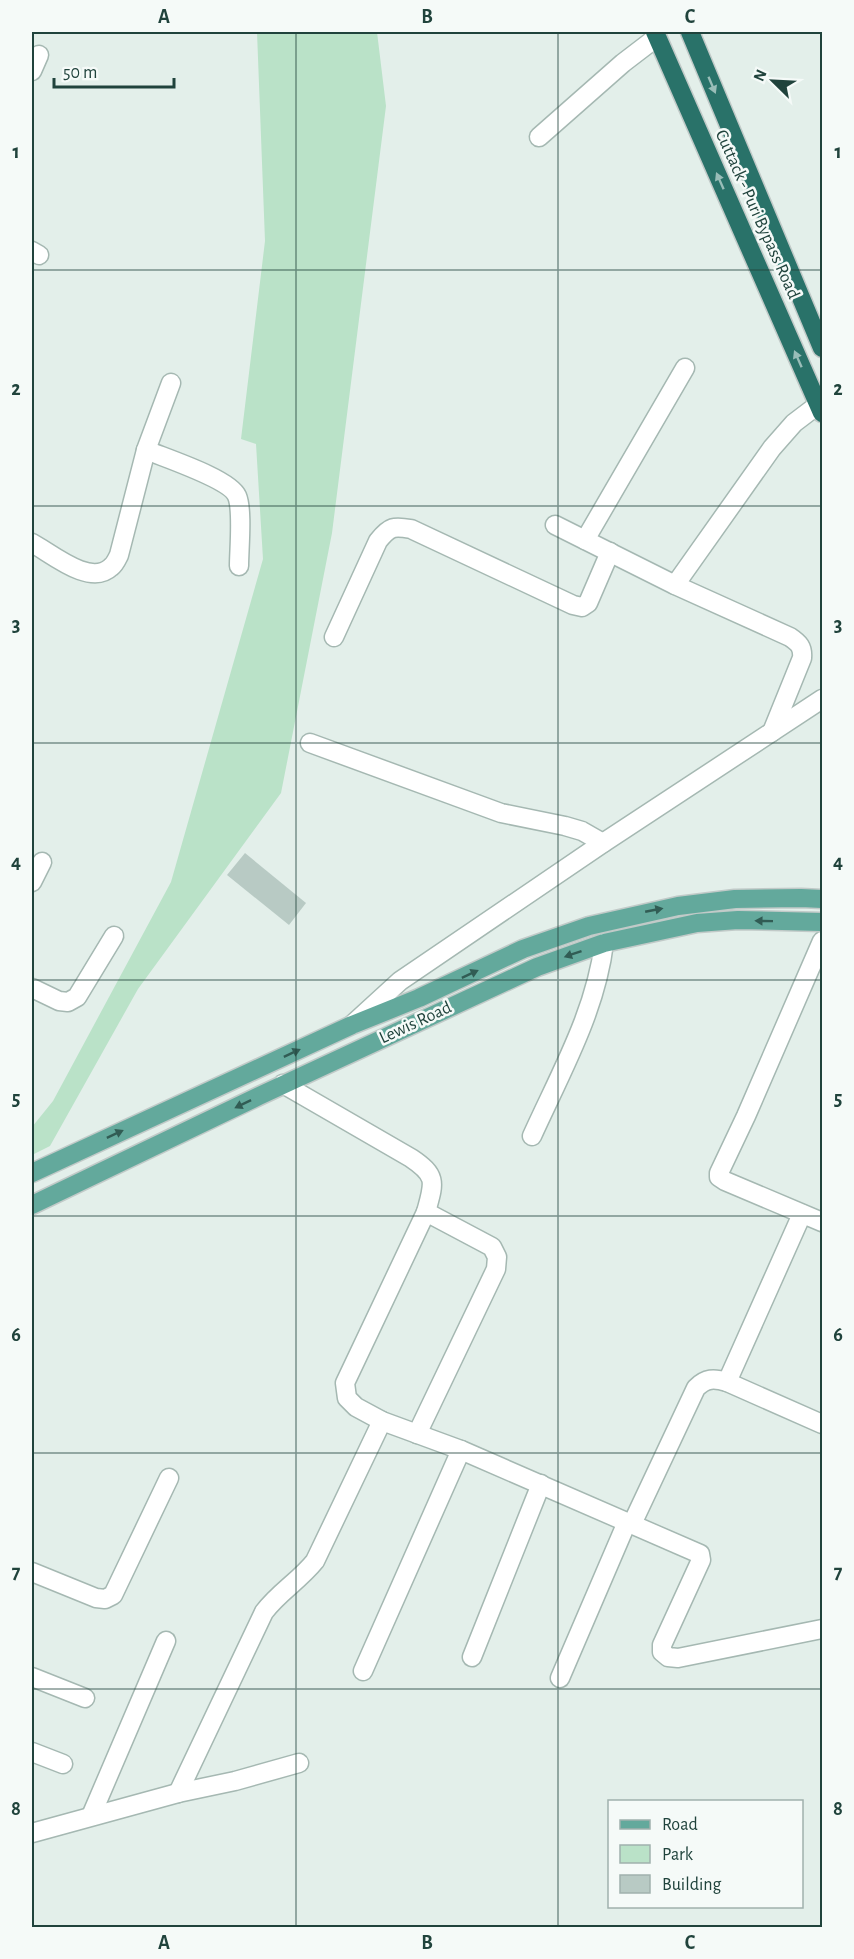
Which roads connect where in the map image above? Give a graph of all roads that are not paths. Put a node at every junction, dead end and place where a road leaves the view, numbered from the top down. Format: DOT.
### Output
graph roads {
  1 [pos="690,32"];
  2 [pos="656,34"];
  3 [pos="539,137"];
  4 [pos="822,348"];
  5 [pos="685,368"];
  6 [pos="171,383"];
  7 [pos="821,409"];
  8 [pos="146,450"];
  9 [pos="555,525"];
  10 [pos="585,540"];
  11 [pos="32,543"];
  12 [pos="610,552"];
  13 [pos="239,566"];
  14 [pos="675,585"];
  15 [pos="334,637"];
  16 [pos="822,699"];
  17 [pos="772,732"];
  18 [pos="310,743"];
  19 [pos="603,843"];
  20 [pos="42,862"];
  21 [pos="32,882"];
  22 [pos="822,899"];
  23 [pos="822,922"];
  24 [pos="114,936"];
  25 [pos="822,941"];
  26 [pos="604,943"];
  27 [pos="32,988"];
  28 [pos="352,1025"];
  29 [pos="283,1084"];
  30 [pos="532,1136"];
  31 [pos="32,1173"];
  32 [pos="32,1205"];
  33 [pos="426,1212"];
  34 [pos="802,1214"];
  35 [pos="822,1222"];
  36 [pos="727,1382"];
  37 [pos="382,1421"];
  38 [pos="822,1424"];
  39 [pos="417,1434"];
  40 [pos="461,1450"];
  41 [pos="169,1478"];
  42 [pos="541,1484"];
  43 [pos="630,1523"];
  44 [pos="32,1572"];
  45 [pos="822,1629"];
  46 [pos="166,1641"];
  47 [pos="472,1657"];
  48 [pos="363,1671"];
  49 [pos="32,1677"];
  50 [pos="560,1678"];
  51 [pos="85,1698"];
  52 [pos="32,1752"];
  53 [pos="300,1763"];
  54 [pos="63,1764"];
  55 [pos="178,1793"];
  56 [pos="91,1816"];
  57 [pos="32,1833"];
  1 -- 4 [label="highway, Cuttack - Puri Bypass Road, one-way"];
  2 -- 3 [label="street"];
  7 -- 2 [label="highway, Cuttack - Puri Bypass Road, one-way"];
  5 -- 10 [label="street"];
  6 -- 8 [label="street"];
  7 -- 14 [label="street"];
  8 -- 11 [label="street"];
  8 -- 13 [label="street"];
  9 -- 10 [label="street"];
  10 -- 12 [label="street"];
  12 -- 14 [label="street"];
  12 -- 15 [label="street"];
  14 -- 17 [label="street"];
  16 -- 17 [label="street"];
  17 -- 19 [label="street"];
  18 -- 19 [label="street"];
  19 -- 28 [label="street"];
  20 -- 21 [label="street"];
  28 -- 22 [label="main road, Lewis Road, one-way"];
  23 -- 26 [label="main road, Lewis Road, one-way"];
  24 -- 27 [label="street"];
  25 -- 34 [label="street"];
  26 -- 29 [label="main road, Lewis Road, one-way"];
  26 -- 30 [label="street"];
  31 -- 28 [label="main road, Lewis Road, one-way"];
  29 -- 32 [label="main road, Lewis Road, one-way"];
  29 -- 33 [label="street"];
  33 -- 37 [label="street"];
  33 -- 39 [label="street"];
  34 -- 35 [label="street"];
  34 -- 36 [label="street"];
  36 -- 38 [label="street"];
  36 -- 43 [label="street"];
  37 -- 39 [label="street"];
  37 -- 55 [label="street"];
  39 -- 40 [label="street"];
  40 -- 42 [label="street"];
  40 -- 48 [label="street"];
  41 -- 44 [label="street"];
  42 -- 43 [label="street"];
  42 -- 47 [label="street"];
  43 -- 45 [label="street"];
  43 -- 50 [label="street"];
  46 -- 56 [label="street"];
  49 -- 51 [label="street"];
  52 -- 54 [label="street"];
  53 -- 55 [label="street"];
  55 -- 56 [label="street"];
  56 -- 57 [label="street"];
}
